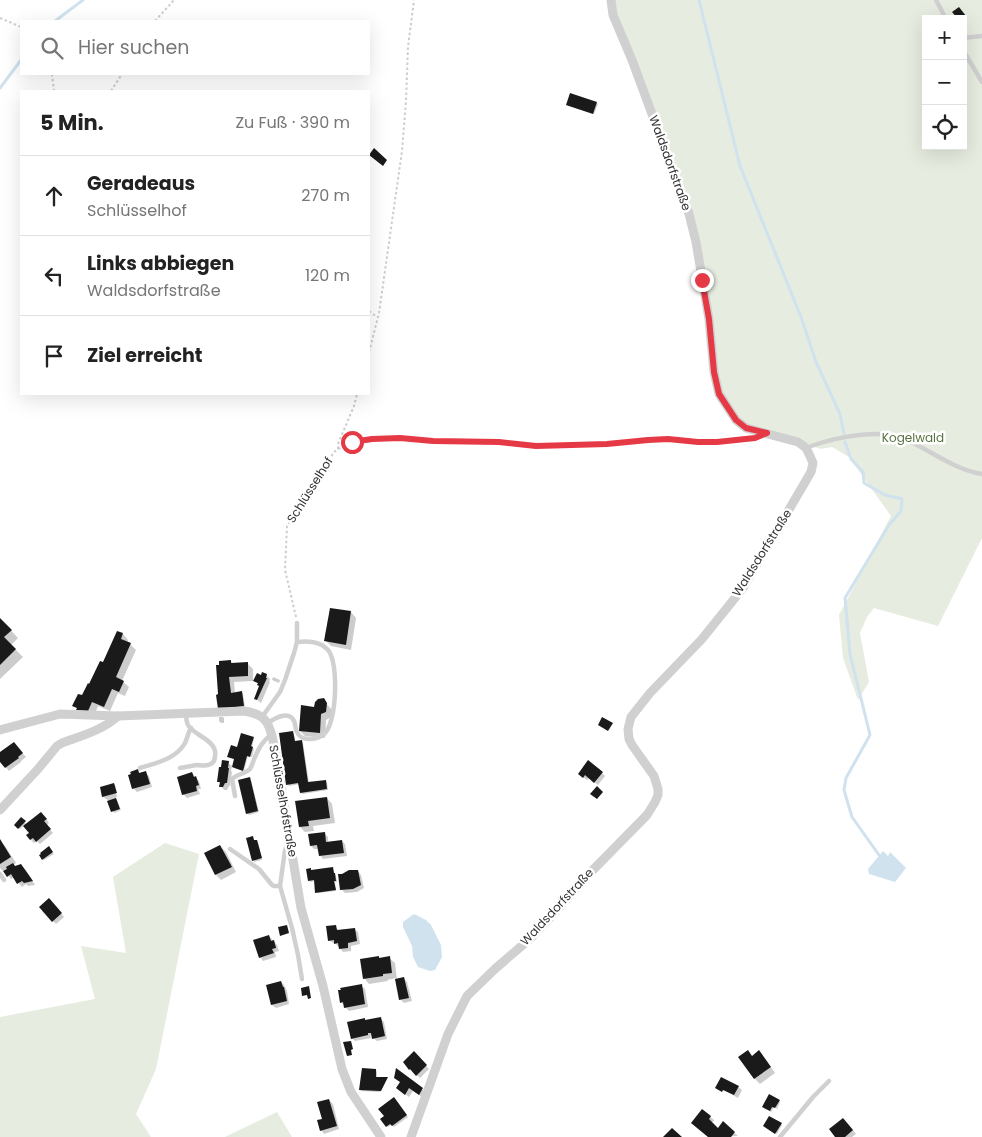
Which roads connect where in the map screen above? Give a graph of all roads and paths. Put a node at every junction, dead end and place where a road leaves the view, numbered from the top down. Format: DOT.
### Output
graph roads {
  1 [pos="174,0"];
  2 [pos="414,0"];
  3 [pos="611,0"];
  4 [pos="936,0"];
  5 [pos="944,15"];
  6 [pos="0,18"];
  7 [pos="156,20"];
  8 [pos="20,27"];
  9 [pos="982,36"];
  10 [pos="967,38"];
  11 [pos="967,57"];
  12 [pos="52,75"];
  13 [pos="121,75"];
  14 [pos="982,82"];
  15 [pos="54,90"];
  16 [pos="112,90"];
  17 [pos="370,312"];
  18 [pos="378,317"];
  19 [pos="370,348"];
  20 [pos="357,395"];
  21 [pos="767,433"];
  22 [pos="806,448"];
  23 [pos="338,449"];
  24 [pos="982,474"];
  25 [pos="297,623"];
  26 [pos="297,642"];
  27 [pos="186,713"];
  28 [pos="118,716"];
  29 [pos="265,720"];
  30 [pos="190,728"];
  31 [pos="0,730"];
  32 [pos="272,734"];
  33 [pos="140,768"];
  34 [pos="180,768"];
  35 [pos="235,796"];
  36 [pos="0,810"];
  37 [pos="290,839"];
  38 [pos="230,849"];
  39 [pos="0,874"];
  40 [pos="4,880"];
  41 [pos="280,886"];
  42 [pos="302,979"];
  43 [pos="829,1081"];
  44 [pos="381,1137"];
  45 [pos="410,1137"];
  46 [pos="780,1137"];
  1 -- 7 [label="path"];
  2 -- 18 [label="path"];
  3 -- 21 [label="street, Waldsdorfstraße"];
  4 -- 5 [label="lane"];
  6 -- 8 [label="path"];
  9 -- 10 [label="lane"];
  11 -- 14 [label="lane"];
  12 -- 15 [label="path"];
  13 -- 16 [label="path"];
  17 -- 18 [label="path"];
  18 -- 19 [label="path"];
  20 -- 23 [label="path"];
  21 -- 22 [label="street, Waldsdorfstraße"];
  21 -- 23 [label="path, Schlüsselhof"];
  22 -- 24 [label="lane"];
  22 -- 45 [label="street, Waldsdorfstraße"];
  23 -- 25 [label="path, Schlüsselhof"];
  25 -- 26 [label="lane"];
  26 -- 29 [label="lane"];
  26 -- 29 [label="lane"];
  27 -- 28 [label="street"];
  27 -- 29 [label="street"];
  27 -- 30 [label="lane"];
  28 -- 31 [label="street"];
  28 -- 36 [label="street"];
  29 -- 32 [label="street, Schlüsselhofstraße"];
  30 -- 33 [label="lane"];
  30 -- 34 [label="lane"];
  32 -- 35 [label="lane"];
  32 -- 37 [label="street, Schlüsselhofstraße"];
  37 -- 41 [label="lane"];
  37 -- 44 [label="street, Schlüsselhofstraße"];
  38 -- 41 [label="lane"];
  39 -- 40 [label="lane"];
  41 -- 42 [label="lane"];
  43 -- 46 [label="lane"];
}
